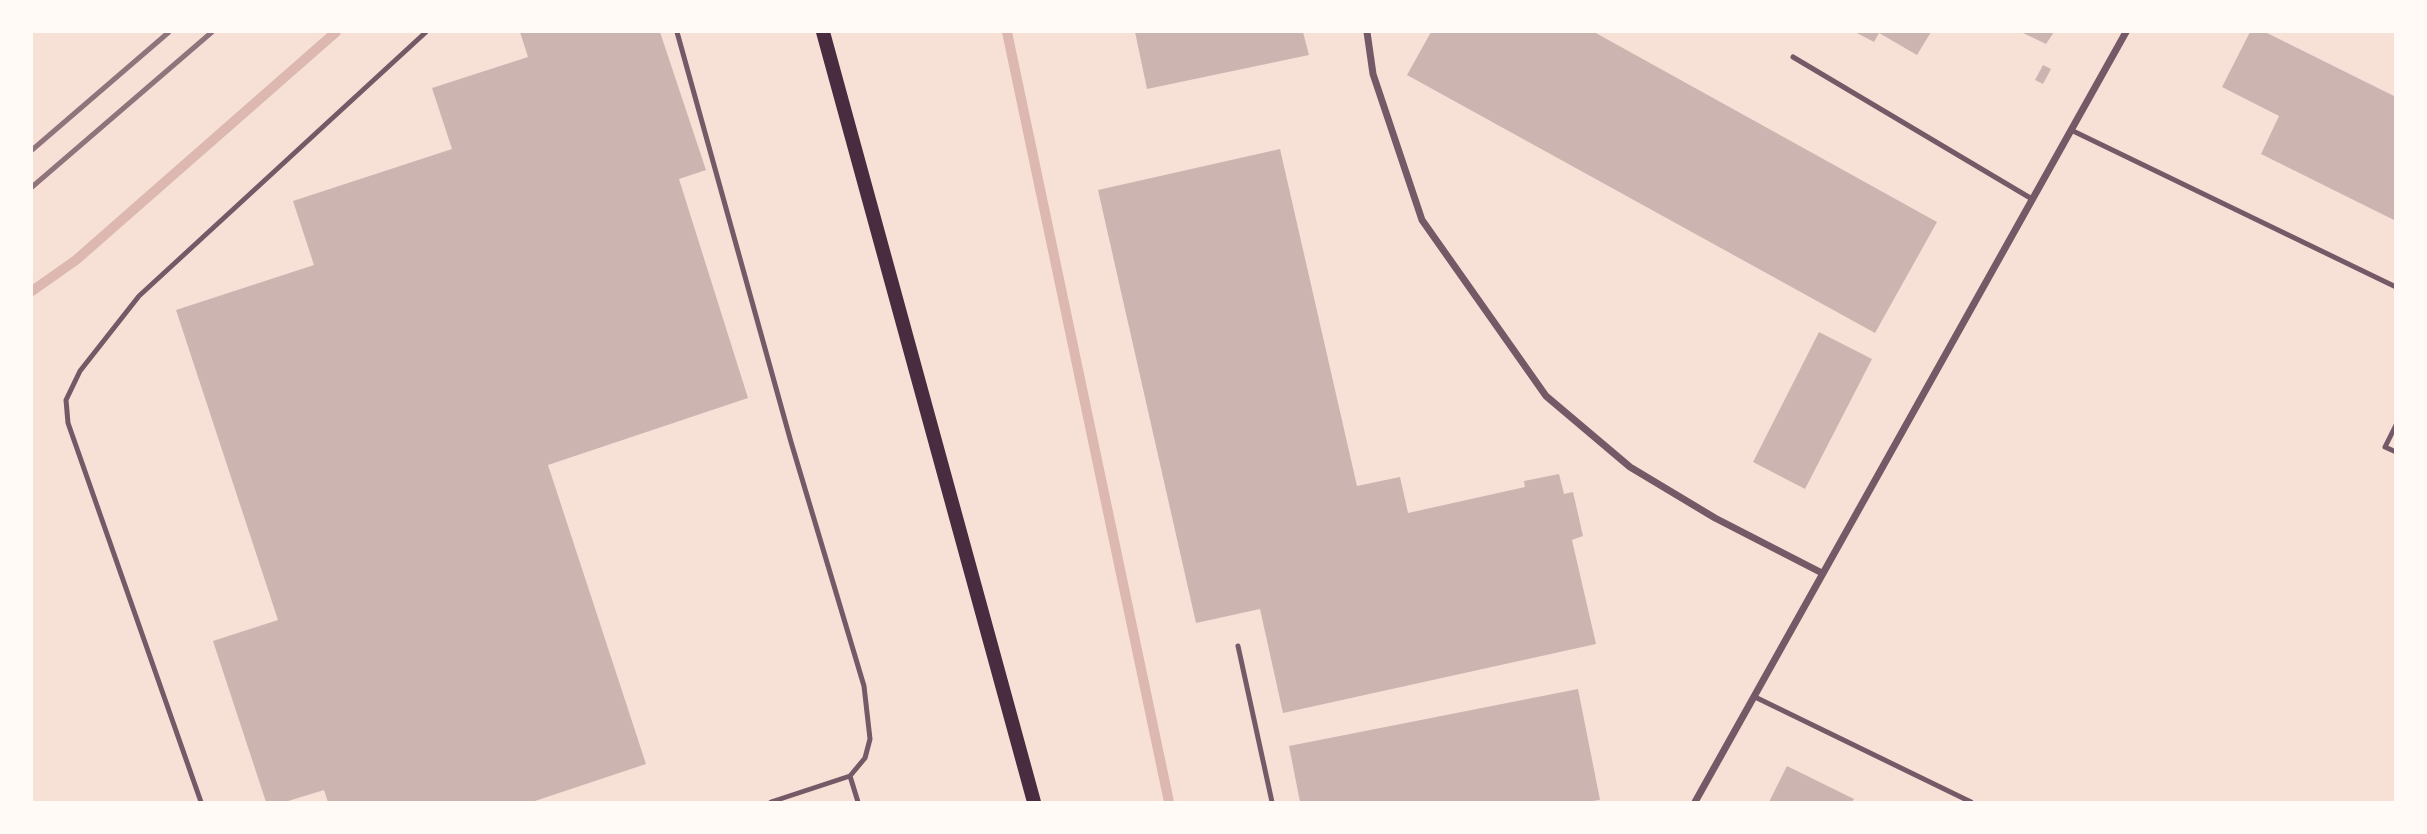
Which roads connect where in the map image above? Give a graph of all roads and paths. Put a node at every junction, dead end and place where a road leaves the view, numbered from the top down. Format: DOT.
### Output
graph roads {
  1 [pos="426,32"];
  2 [pos="677,32"];
  3 [pos="823,32"];
  4 [pos="1367,32"];
  5 [pos="2126,32"];
  6 [pos="1793,57"];
  7 [pos="2070,130"];
  8 [pos="2032,199"];
  9 [pos="2396,287"];
  10 [pos="2396,425"];
  11 [pos="2396,452"];
  12 [pos="1822,573"];
  13 [pos="1238,646"];
  14 [pos="1755,697"];
  15 [pos="850,776"];
  16 [pos="201,803"];
  17 [pos="771,803"];
  18 [pos="858,803"];
  19 [pos="1034,803"];
  20 [pos="1272,803"];
  21 [pos="1695,803"];
  22 [pos="1971,803"];
  1 -- 16 [label="lane"];
  2 -- 15 [label="lane"];
  3 -- 19 [label="main road"];
  4 -- 12 [label="street"];
  5 -- 7 [label="street"];
  6 -- 8 [label="lane"];
  7 -- 8 [label="street"];
  7 -- 9 [label="lane"];
  8 -- 12 [label="street"];
  10 -- 11 [label="lane"];
  12 -- 14 [label="street"];
  13 -- 20 [label="lane"];
  14 -- 21 [label="street"];
  14 -- 22 [label="lane"];
  15 -- 17 [label="lane"];
  15 -- 18 [label="lane"];
}
